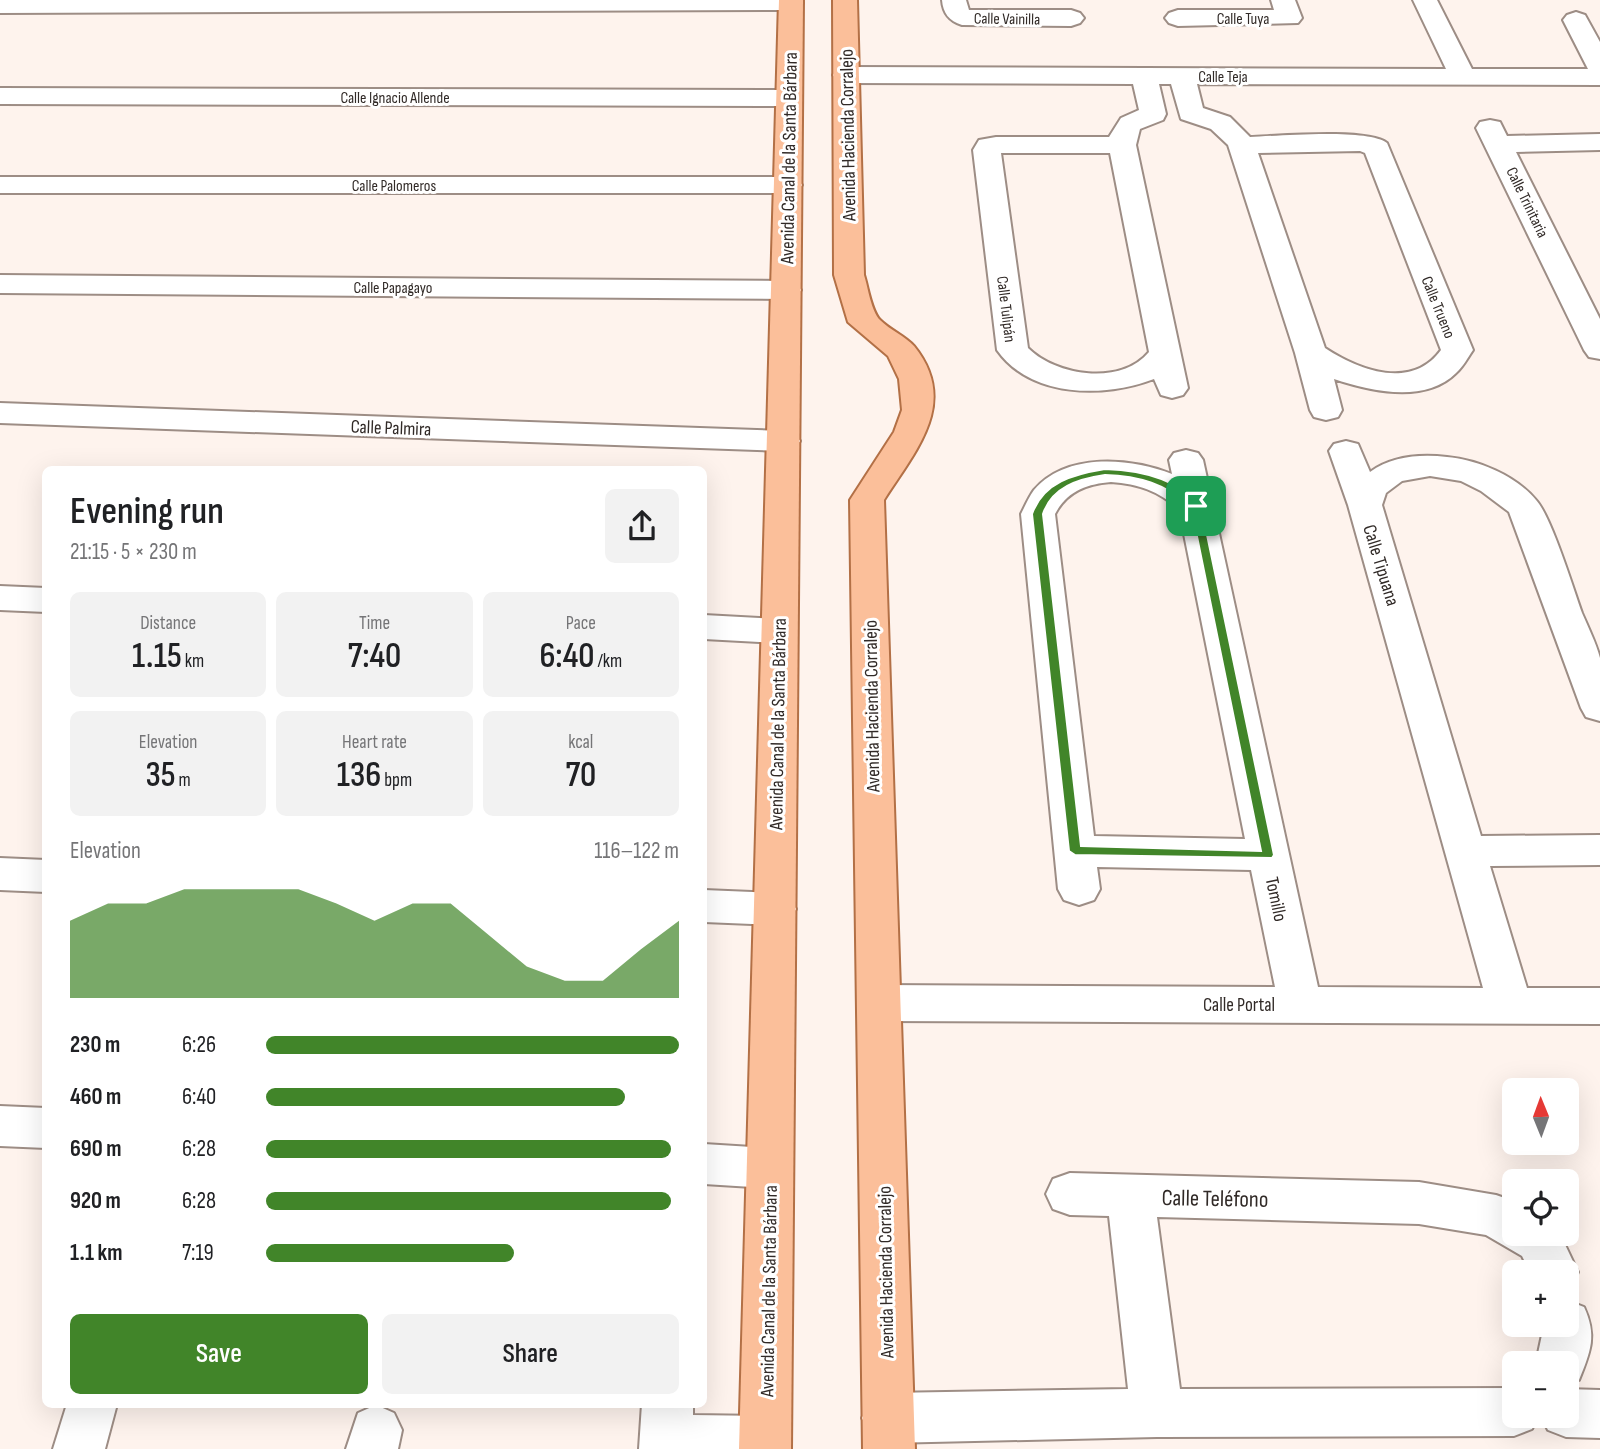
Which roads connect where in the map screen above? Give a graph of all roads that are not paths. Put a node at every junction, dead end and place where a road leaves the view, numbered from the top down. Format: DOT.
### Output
graph roads {
  1 [pos="845,0"];
  2 [pos="954,0"];
  3 [pos="1283,0"];
  4 [pos="1425,0"];
  5 [pos="791,1"];
  6 [pos="336,2"];
  7 [pos="536,2"];
  8 [pos="137,3"];
  9 [pos="0,6"];
  10 [pos="1576,20"];
  11 [pos="1073,28"];
  12 [pos="1184,44"];
  13 [pos="1600,68"];
  14 [pos="846,75"];
  15 [pos="1137,76"];
  16 [pos="1463,76"];
  17 [pos="1600,77"];
  18 [pos="0,96"];
  19 [pos="789,98"];
  20 [pos="1600,142"];
  21 [pos="1122,145"];
  22 [pos="1241,145"];
  23 [pos="0,185"];
  24 [pos="788,185"];
  25 [pos="0,284"];
  26 [pos="786,290"];
  27 [pos="1600,350"];
  28 [pos="1165,351"];
  29 [pos="1311,353"];
  30 [pos="1172,387"];
  31 [pos="1326,410"];
  32 [pos="0,413"];
  33 [pos="783,441"];
  34 [pos="1346,451"];
  35 [pos="1186,460"];
  36 [pos="1365,505"];
  37 [pos="1196,506"];
  38 [pos="0,598"];
  39 [pos="42,600"];
  40 [pos="707,627"];
  41 [pos="778,631"];
  42 [pos="1600,708"];
  43 [pos="1600,850"];
  44 [pos="1467,851"];
  45 [pos="1268,855"];
  46 [pos="0,874"];
  47 [pos="42,876"];
  48 [pos="707,906"];
  49 [pos="775,909"];
  50 [pos="879,1003"];
  51 [pos="1300,1004"];
  52 [pos="1510,1005"];
  53 [pos="1600,1006"];
  54 [pos="0,1126"];
  55 [pos="42,1128"];
  56 [pos="707,1164"];
  57 [pos="770,1168"];
  58 [pos="1070,1194"];
  59 [pos="1130,1196"];
  60 [pos="1502,1220"];
  61 [pos="91,1408"];
  62 [pos="1502,1412"];
  63 [pos="1157,1413"];
  64 [pos="1579,1413"];
  65 [pos="1600,1414"];
  66 [pos="666,1430"];
  67 [pos="889,1433"];
  68 [pos="765,1445"];
  69 [pos="79,1449"];
  1 -- 14 [label="main road, Avenida Hacienda Corralejo"];
  2 -- 11 [label="street, Calle Vainilla"];
  3 -- 12 [label="street, Calle Tuya"];
  4 -- 16 [label="street"];
  5 -- 7 [label="street"];
  5 -- 19 [label="main road, Avenida Canal de la Santa Bárbara"];
  6 -- 7 [label="street"];
  6 -- 8 [label="street"];
  8 -- 9 [label="street"];
  10 -- 13 [label="street"];
  11 -- 15 [label="street, Calle Vainilla"];
  12 -- 15 [label="street, Calle Teja"];
  12 -- 16 [label="street, Calle Teja"];
  12 -- 22 [label="street"];
  14 -- 15 [label="street, Calle Teja"];
  14 -- 50 [label="main road, Avenida Hacienda Corralejo"];
  15 -- 21 [label="street"];
  16 -- 17 [label="street, Calle Teja"];
  18 -- 19 [label="street, Calle Ignacio Allende"];
  19 -- 24 [label="main road, Avenida Canal de la Santa Bárbara"];
  20 -- 27 [label="street, Calle Trinitaria"];
  21 -- 28 [label="street"];
  21 -- 28 [label="street, Calle Tulipán"];
  22 -- 29 [label="street"];
  22 -- 29 [label="street, Calle Trueno"];
  23 -- 24 [label="street, Calle Palomeros"];
  24 -- 26 [label="main road, Avenida Canal de la Santa Bárbara"];
  25 -- 26 [label="street, Calle Papagayo"];
  26 -- 33 [label="main road, Avenida Canal de la Santa Bárbara"];
  28 -- 30 [label="street"];
  29 -- 31 [label="street"];
  32 -- 33 [label="street, Calle Palmira"];
  33 -- 41 [label="main road, Avenida Canal de la Santa Bárbara"];
  34 -- 36 [label="street"];
  35 -- 37 [label="street, Tomillo"];
  36 -- 42 [label="street, Calle Tipuana"];
  36 -- 44 [label="street, Calle Tipuana"];
  37 -- 45 [label="street, Tomillo"];
  37 -- 45 [label="street"];
  38 -- 39 [label="street"];
  40 -- 41 [label="street"];
  41 -- 49 [label="main road, Avenida Canal de la Santa Bárbara"];
  43 -- 44 [label="street"];
  44 -- 52 [label="street, Calle Tipuana"];
  45 -- 51 [label="street, Tomillo"];
  46 -- 47 [label="street"];
  48 -- 49 [label="street"];
  49 -- 57 [label="main road, Avenida Canal de la Santa Bárbara"];
  50 -- 51 [label="street, Calle Portal"];
  50 -- 67 [label="main road, Avenida Hacienda Corralejo"];
  51 -- 52 [label="street, Calle Portal"];
  52 -- 53 [label="street, Calle Portal"];
  54 -- 55 [label="street"];
  56 -- 57 [label="street"];
  57 -- 68 [label="main road, Avenida Canal de la Santa Bárbara"];
  58 -- 59 [label="street, Calle Teléfono"];
  59 -- 60 [label="street, Calle Teléfono"];
  59 -- 63 [label="street"];
  61 -- 69 [label="street"];
  62 -- 63 [label="street"];
  63 -- 67 [label="street"];
  64 -- 65 [label="street"];
  66 -- 68 [label="street"];
}
